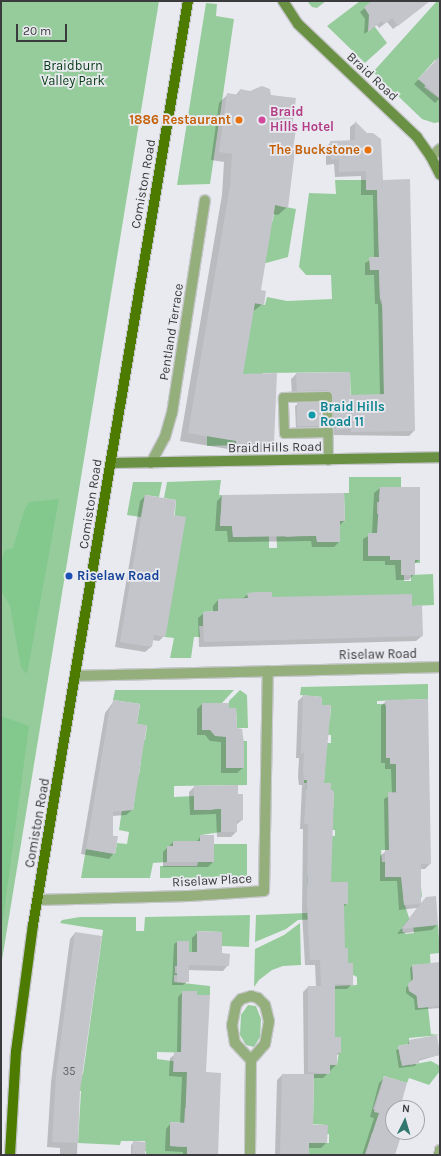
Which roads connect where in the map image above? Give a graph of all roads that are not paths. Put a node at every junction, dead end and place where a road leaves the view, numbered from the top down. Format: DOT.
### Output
graph roads {
  1 [pos="188,1"];
  2 [pos="283,1"];
  3 [pos="440,149"];
  4 [pos="431,156"];
  5 [pos="440,174"];
  6 [pos="205,200"];
  7 [pos="328,432"];
  8 [pos="440,457"];
  9 [pos="328,460"];
  10 [pos="111,463"];
  11 [pos="151,463"];
  12 [pos="440,667"];
  13 [pos="268,671"];
  14 [pos="76,676"];
  15 [pos="38,900"];
  16 [pos="251,1060"];
  17 [pos="440,1150"];
  18 [pos="10,1155"];
  19 [pos="250,1155"];
  20 [pos="439,1155"];
  1 -- 10 [label="main road, Comiston Road"];
  2 -- 4 [label="street, Braid Road"];
  3 -- 4 [label="street"];
  4 -- 5 [label="street, Braid Road"];
  6 -- 11 [label="street, Pentland Terrace"];
  7 -- 7 [label="lane"];
  7 -- 9 [label="lane"];
  8 -- 9 [label="street, Braid Hills Road"];
  9 -- 11 [label="street, Braid Hills Road"];
  10 -- 11 [label="street, Braid Hills Road"];
  10 -- 14 [label="main road, Comiston Road"];
  12 -- 13 [label="street, Riselaw Road"];
  13 -- 14 [label="street, Riselaw Road"];
  13 -- 15 [label="street, Riselaw Place"];
  14 -- 15 [label="main road, Comiston Road"];
  15 -- 18 [label="main road, Comiston Road"];
  16 -- 16 [label="street"];
  16 -- 19 [label="street"];
  17 -- 20 [label="street"];
}
